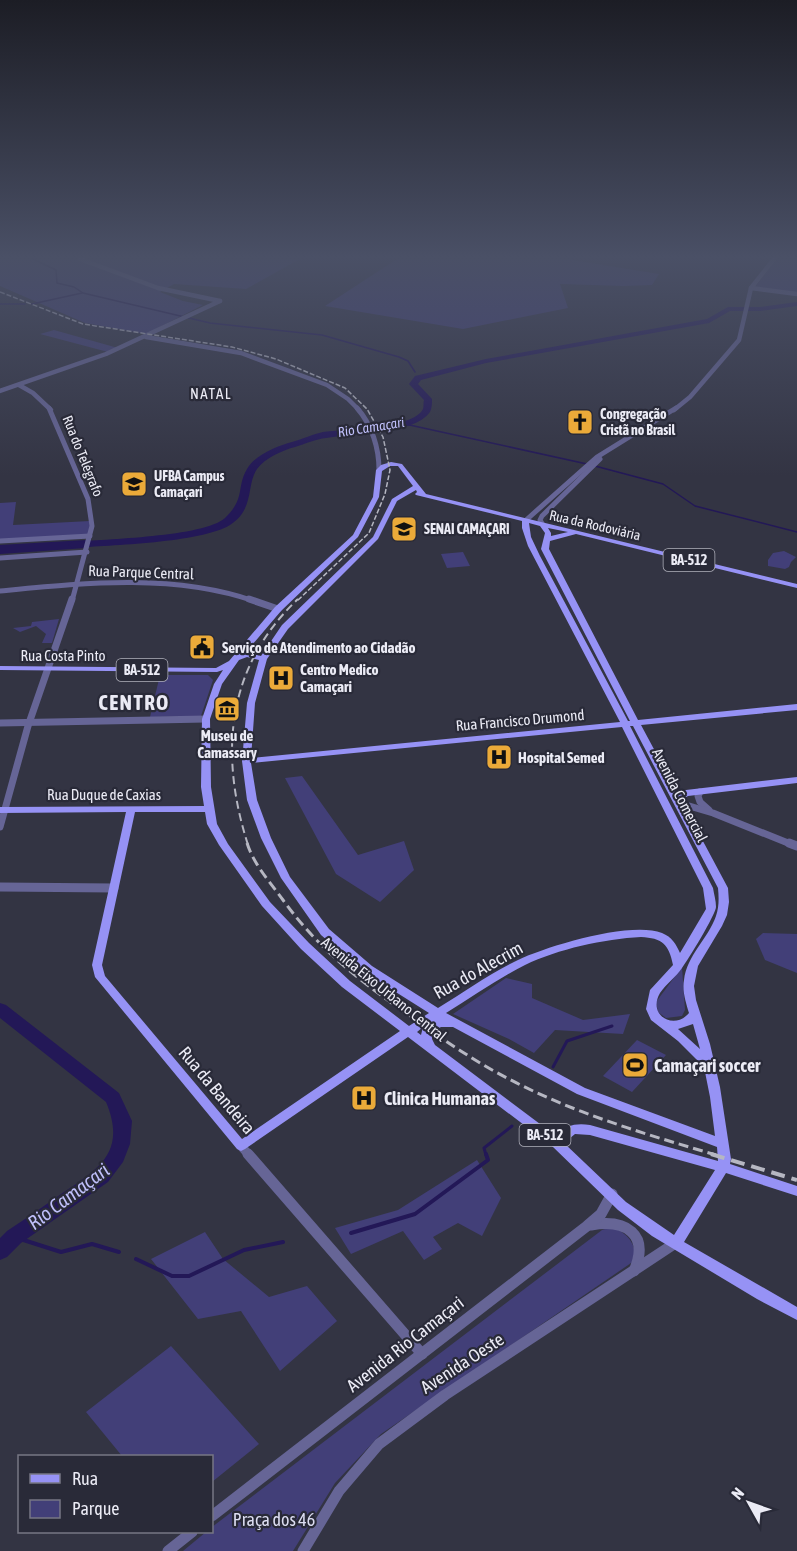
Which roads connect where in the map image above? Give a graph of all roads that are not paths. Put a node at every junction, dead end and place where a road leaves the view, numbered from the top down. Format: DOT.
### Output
graph roads {
  1 [pos="158,331"];
  2 [pos="741,331"];
  3 [pos="146,337"];
  4 [pos="19,385"];
  5 [pos="0,391"];
  6 [pos="379,454"];
  7 [pos="397,464"];
  8 [pos="591,465"];
  9 [pos="379,470"];
  10 [pos="416,487"];
  11 [pos="404,495"];
  12 [pos="423,495"];
  13 [pos="525,524"];
  14 [pos="543,525"];
  15 [pos="365,532"];
  16 [pos="379,532"];
  17 [pos="582,534"];
  18 [pos="547,536"];
  19 [pos="90,537"];
  20 [pos="529,537"];
  21 [pos="0,541"];
  22 [pos="348,544"];
  23 [pos="369,546"];
  24 [pos="87,550"];
  25 [pos="0,558"];
  26 [pos="77,583"];
  27 [pos="797,586"];
  28 [pos="0,591"];
  29 [pos="278,609"];
  30 [pos="247,644"];
  31 [pos="269,647"];
  32 [pos="263,659"];
  33 [pos="234,661"];
  34 [pos="49,668"];
  35 [pos="0,669"];
  36 [pos="606,678"];
  37 [pos="797,707"];
  38 [pos="206,719"];
  39 [pos="28,722"];
  40 [pos="0,723"];
  41 [pos="636,723"];
  42 [pos="625,724"];
  43 [pos="246,761"];
  44 [pos="797,780"];
  45 [pos="700,792"];
  46 [pos="678,801"];
  47 [pos="131,809"];
  48 [pos="209,809"];
  49 [pos="2,810"];
  50 [pos="713,813"];
  51 [pos="0,827"];
  52 [pos="797,846"];
  53 [pos="0,887"];
  54 [pos="114,888"];
  55 [pos="678,966"];
  56 [pos="438,1013"];
  57 [pos="695,1013"];
  58 [pos="459,1024"];
  59 [pos="665,1024"];
  60 [pos="409,1032"];
  61 [pos="430,1048"];
  62 [pos="708,1064"];
  63 [pos="557,1144"];
  64 [pos="722,1144"];
  65 [pos="241,1146"];
  66 [pos="723,1167"];
  67 [pos="797,1191"];
  68 [pos="612,1194"];
  69 [pos="587,1226"];
  70 [pos="677,1242"];
  71 [pos="633,1272"];
  72 [pos="797,1314"];
  73 [pos="422,1354"];
  74 [pos="213,1515"];
  75 [pos="191,1533"];
  76 [pos="170,1550"];
  77 [pos="303,1551"];
  1 -- 3 [label="street"];
  2 -- 8 [label="street"];
  3 -- 4 [label="street"];
  3 -- 6 [label="street, Avenida Eixo Urbano Central"];
  4 -- 5 [label="street"];
  4 -- 19 [label="street, Rua do Telégrafo"];
  6 -- 7 [label="street"];
  6 -- 9 [label="street, Avenida Eixo Urbano Central"];
  7 -- 9 [label="main road"];
  7 -- 10 [label="main road"];
  8 -- 13 [label="street"];
  8 -- 14 [label="street"];
  9 -- 15 [label="main road, Avenida Eixo Urbano Central"];
  10 -- 11 [label="main road"];
  10 -- 12 [label="main road"];
  11 -- 12 [label="main road"];
  11 -- 16 [label="main road"];
  12 -- 13 [label="main road"];
  13 -- 14 [label="main road, Rua da Rodoviária / BA-512"];
  13 -- 20 [label="main road, Avenida Comercial"];
  14 -- 17 [label="main road, Rua da Rodoviária / BA-512"];
  14 -- 18 [label="main road, Avenida Comercial"];
  15 -- 16 [label="main road"];
  15 -- 22 [label="main road, Avenida Eixo Urbano Central"];
  16 -- 23 [label="main road"];
  17 -- 18 [label="main road"];
  17 -- 27 [label="main road, Rua da Rodoviária / BA-512"];
  18 -- 20 [label="main road"];
  18 -- 36 [label="main road, Avenida Comercial"];
  19 -- 21 [label="street"];
  19 -- 24 [label="street, Rua do Telégrafo"];
  20 -- 36 [label="main road, Avenida Comercial"];
  22 -- 23 [label="main road"];
  22 -- 29 [label="main road, Avenida Eixo Urbano Central"];
  23 -- 31 [label="main road"];
  24 -- 25 [label="street"];
  24 -- 26 [label="street, Rua do Telégrafo"];
  26 -- 28 [label="street, Rua Parque Central"];
  26 -- 29 [label="street, Rua Parque Central"];
  26 -- 34 [label="street, Rua do Telégrafo"];
  29 -- 30 [label="main road, Avenida Eixo Urbano Central"];
  30 -- 31 [label="main road"];
  30 -- 33 [label="main road, Avenida Eixo Urbano Central"];
  31 -- 32 [label="main road"];
  32 -- 33 [label="main road, Rua Costa Pinto"];
  32 -- 43 [label="main road, Avenida Eixo Urbano Central"];
  33 -- 34 [label="main road, Rua Costa Pinto / BA-512"];
  33 -- 38 [label="main road, Avenida Eixo Urbano Central"];
  34 -- 35 [label="main road, Rua Costa Pinto / BA-512"];
  34 -- 39 [label="street, Rua do Telégrafo"];
  36 -- 41 [label="main road, Avenida Comercial"];
  36 -- 42 [label="main road, Avenida Comercial"];
  37 -- 41 [label="main road, Rua Francisco Drumond"];
  38 -- 39 [label="street"];
  38 -- 48 [label="main road, Avenida Eixo Urbano Central"];
  39 -- 40 [label="street"];
  39 -- 49 [label="street, Rua do Telégrafo"];
  41 -- 42 [label="main road, Rua Francisco Drumond"];
  41 -- 46 [label="main road, Avenida Comercial"];
  42 -- 43 [label="main road, Rua Francisco Drumond"];
  42 -- 55 [label="main road, Avenida Comercial"];
  43 -- 56 [label="main road, Avenida Eixo Urbano Central"];
  44 -- 45 [label="main road"];
  45 -- 46 [label="main road"];
  45 -- 50 [label="street"];
  46 -- 50 [label="street"];
  46 -- 57 [label="main road, Avenida Comercial"];
  47 -- 48 [label="main road, Rua Duque de Caxias"];
  47 -- 49 [label="main road, Rua Duque de Caxias"];
  47 -- 54 [label="main road, Rua da Bandeira"];
  48 -- 60 [label="main road, Avenida Eixo Urbano Central / BA-512"];
  49 -- 51 [label="street, Rua do Telégrafo"];
  50 -- 52 [label="street"];
  53 -- 54 [label="street"];
  54 -- 65 [label="main road, Rua da Bandeira"];
  55 -- 56 [label="main road, Rua do Alecrim"];
  55 -- 59 [label="main road, Avenida Comercial"];
  56 -- 58 [label="main road, Avenida Eixo Urbano Central"];
  56 -- 60 [label="main road, Rua do Alecrim"];
  57 -- 59 [label="main road"];
  57 -- 62 [label="main road, Avenida Comercial"];
  58 -- 61 [label="main road"];
  58 -- 64 [label="main road, Avenida Eixo Urbano Central"];
  59 -- 62 [label="main road, Avenida Comercial"];
  60 -- 61 [label="main road, Avenida Eixo Urbano Central / BA-512"];
  60 -- 65 [label="main road, Rua do Alecrim"];
  61 -- 63 [label="main road, Avenida Eixo Urbano Central / BA-512"];
  62 -- 64 [label="main road, Avenida Comercial"];
  63 -- 66 [label="main road"];
  63 -- 68 [label="main road, Avenida Eixo Urbano Central / BA-512"];
  64 -- 66 [label="main road, Avenida Comercial"];
  65 -- 73 [label="street, Rua da Bandeira"];
  66 -- 67 [label="main road"];
  66 -- 70 [label="main road"];
  68 -- 69 [label="street, Avenida Rio Camaçari"];
  68 -- 70 [label="main road, Avenida Eixo Urbano Central / BA-512"];
  69 -- 71 [label="street"];
  69 -- 73 [label="street, Avenida Rio Camaçari"];
  70 -- 71 [label="street, Avenida Oeste"];
  70 -- 72 [label="main road, Avenida Eixo Urbano Central"];
  71 -- 77 [label="street, Avenida Oeste"];
  73 -- 74 [label="street, Avenida Rio Camaçari"];
  75 -- 76 [label="street"];
}
